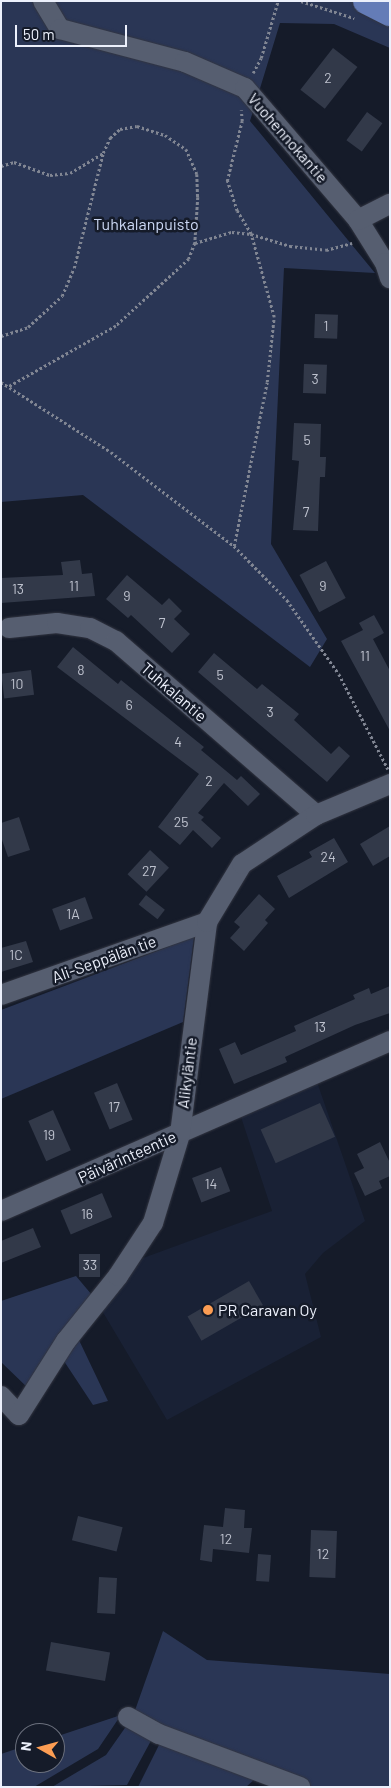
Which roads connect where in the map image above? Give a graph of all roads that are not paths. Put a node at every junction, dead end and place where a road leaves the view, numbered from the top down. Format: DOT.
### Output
graph roads {
  1 [pos="43,1"];
  2 [pos="361,10"];
  3 [pos="390,13"];
  4 [pos="390,204"];
  5 [pos="361,228"];
  6 [pos="390,278"];
  7 [pos="10,628"];
  8 [pos="390,784"];
  9 [pos="316,815"];
  10 [pos="207,922"];
  11 [pos="1,995"];
  12 [pos="390,1041"];
  13 [pos="180,1134"];
  14 [pos="1,1211"];
  15 [pos="1,1396"];
  16 [pos="128,1717"];
  17 [pos="300,1787"];
  1 -- 5 [label="street, Vuohennokantie"];
  2 -- 3 [label="main road"];
  4 -- 5 [label="street"];
  5 -- 6 [label="street, Vuohennokantie"];
  7 -- 9 [label="street, Tuhkalantie"];
  8 -- 9 [label="street, Alikyläntie"];
  9 -- 10 [label="street, Alikyläntie"];
  10 -- 11 [label="street, Ali-Seppälän tie"];
  10 -- 13 [label="street, Alikyläntie"];
  12 -- 13 [label="street, Päivärinteentie"];
  13 -- 14 [label="street, Päivärinteentie"];
  13 -- 15 [label="street, Alikyläntie"];
  16 -- 17 [label="street"];
}
